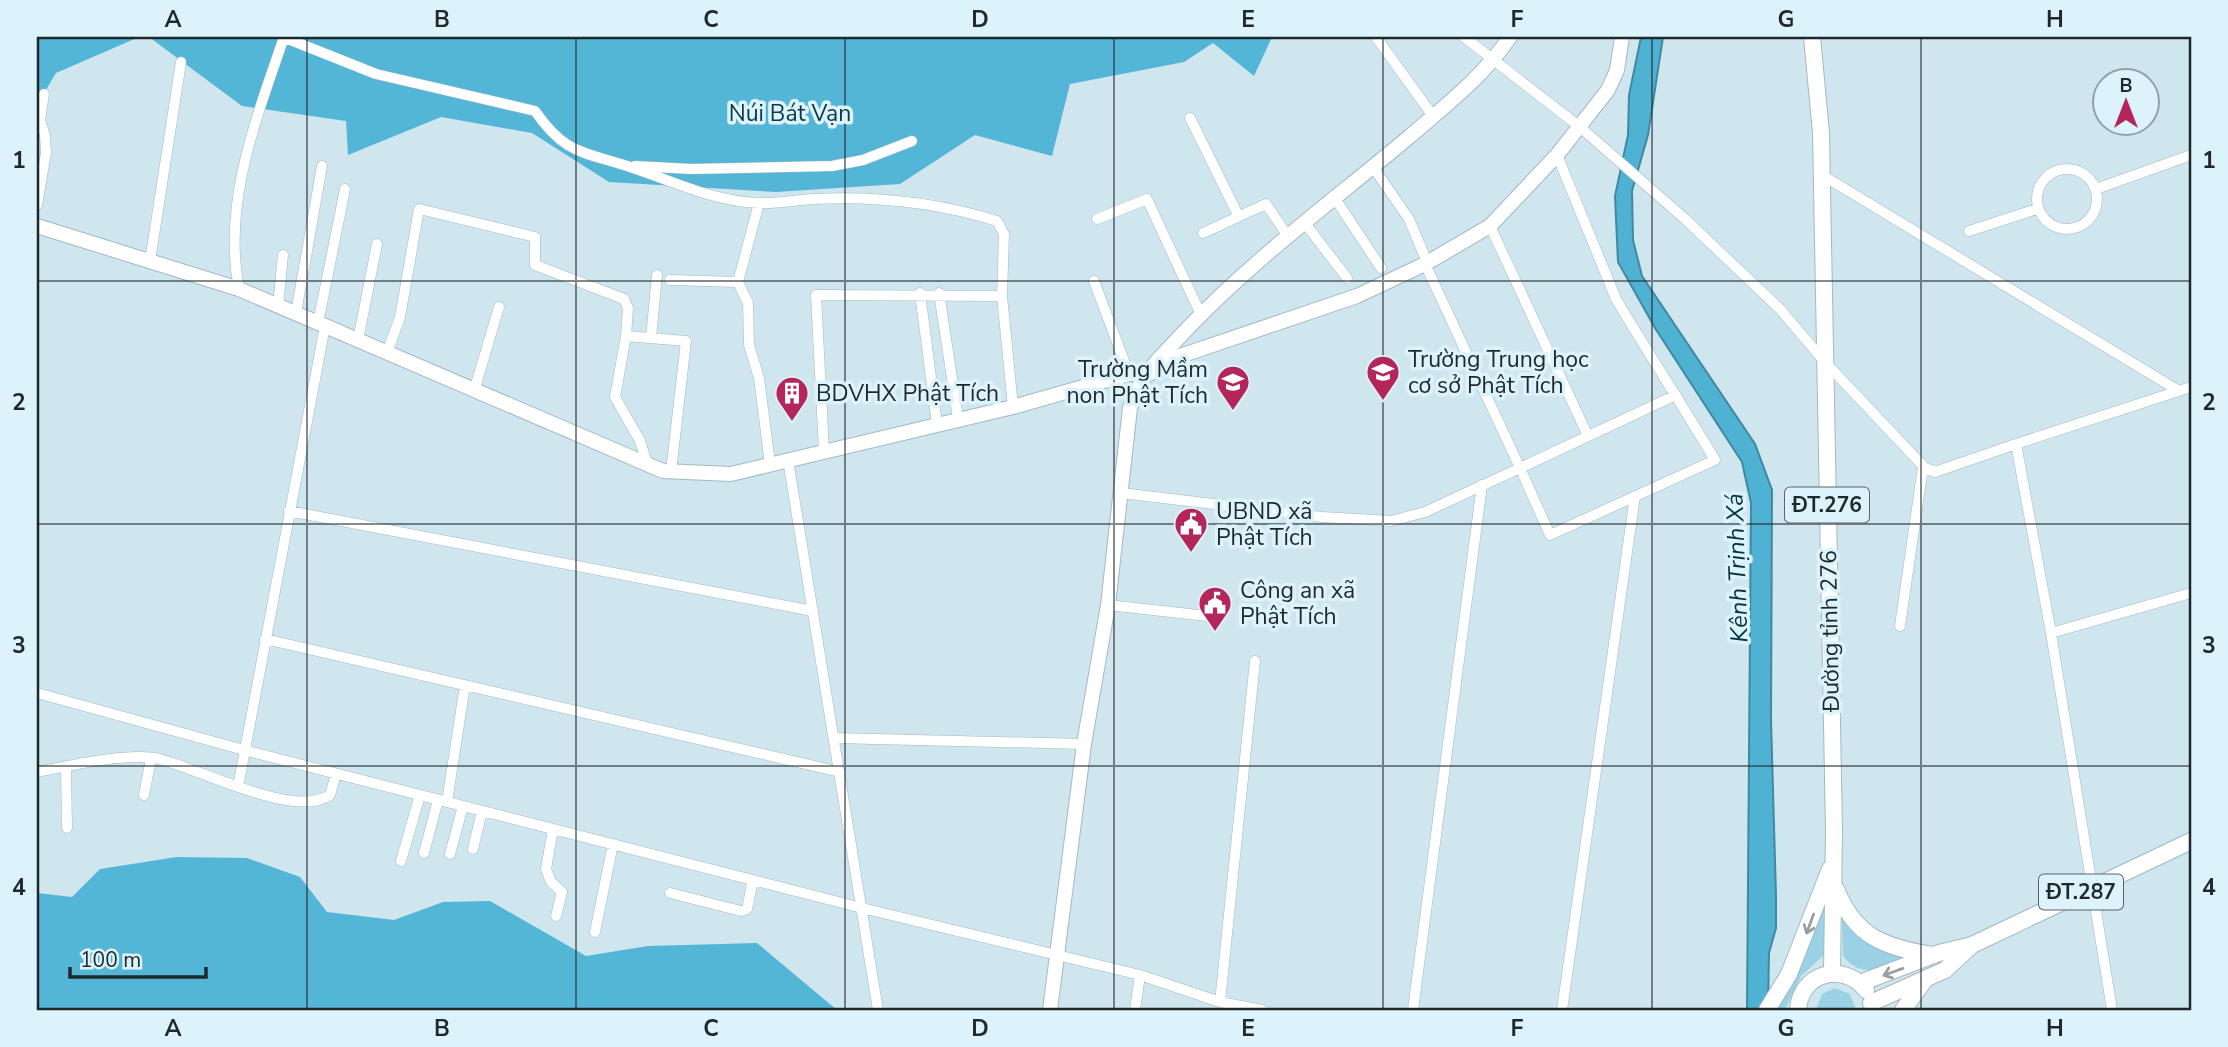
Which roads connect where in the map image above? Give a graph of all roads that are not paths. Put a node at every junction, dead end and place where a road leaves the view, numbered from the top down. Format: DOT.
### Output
graph roads {
  1 [pos="284,37"];
  2 [pos="1376,37"];
  3 [pos="1464,37"];
  4 [pos="1510,37"];
  5 [pos="1622,37"];
  6 [pos="1812,37"];
  7 [pos="1494,60"];
  8 [pos="181,62"];
  9 [pos="44,94"];
  10 [pos="1433,116"];
  11 [pos="1190,118"];
  12 [pos="1580,127"];
  13 [pos="912,141"];
  14 [pos="1557,155"];
  15 [pos="2191,155"];
  16 [pos="322,166"];
  17 [pos="627,166"];
  18 [pos="1373,167"];
  19 [pos="1822,175"];
  20 [pos="345,189"];
  21 [pos="2096,189"];
  22 [pos="1334,197"];
  23 [pos="759,203"];
  24 [pos="37,205"];
  25 [pos="2037,209"];
  26 [pos="1238,215"];
  27 [pos="1097,219"];
  28 [pos="1304,222"];
  29 [pos="37,226"];
  30 [pos="1490,226"];
  31 [pos="1969,231"];
  32 [pos="1203,233"];
  33 [pos="1287,235"];
  34 [pos="377,244"];
  35 [pos="283,255"];
  36 [pos="150,261"];
  37 [pos="1426,263"];
  38 [pos="1381,268"];
  39 [pos="657,275"];
  40 [pos="1347,278"];
  41 [pos="670,280"];
  42 [pos="1094,281"];
  43 [pos="738,282"];
  44 [pos="239,289"];
  45 [pos="920,293"];
  46 [pos="939,293"];
  47 [pos="1002,296"];
  48 [pos="278,306"];
  49 [pos="499,307"];
  50 [pos="296,313"];
  51 [pos="1201,314"];
  52 [pos="321,325"];
  53 [pos="626,336"];
  54 [pos="652,338"];
  55 [pos="358,340"];
  56 [pos="387,353"];
  57 [pos="1824,361"];
  58 [pos="1129,374"];
  59 [pos="1144,374"];
  60 [pos="2191,387"];
  61 [pos="474,391"];
  62 [pos="2179,391"];
  63 [pos="1676,395"];
  64 [pos="1013,407"];
  65 [pos="958,418"];
  66 [pos="937,424"];
  67 [pos="1588,436"];
  68 [pos="2016,444"];
  69 [pos="824,451"];
  70 [pos="788,460"];
  71 [pos="647,463"];
  72 [pos="770,464"];
  73 [pos="1923,467"];
  74 [pos="1520,468"];
  75 [pos="671,472"];
  76 [pos="1482,485"];
  77 [pos="1121,493"];
  78 [pos="1635,496"];
  79 [pos="289,511"];
  80 [pos="2191,593"];
  81 [pos="1108,606"];
  82 [pos="813,611"];
  83 [pos="1207,616"];
  84 [pos="1900,626"];
  85 [pos="2051,633"];
  86 [pos="265,639"];
  87 [pos="1255,661"];
  88 [pos="465,685"];
  89 [pos="37,693"];
  90 [pos="834,738"];
  91 [pos="1084,744"];
  92 [pos="244,750"];
  93 [pos="151,758"];
  94 [pos="66,767"];
  95 [pos="37,772"];
  96 [pos="840,772"];
  97 [pos="336,774"];
  98 [pos="238,787"];
  99 [pos="144,795"];
  100 [pos="420,795"];
  101 [pos="442,801"];
  102 [pos="463,806"];
  103 [pos="482,811"];
  104 [pos="67,828"];
  105 [pos="553,829"];
  106 [pos="2191,841"];
  107 [pos="613,844"];
  108 [pos="473,849"];
  109 [pos="424,853"];
  110 [pos="450,854"];
  111 [pos="1834,860"];
  112 [pos="401,861"];
  113 [pos="753,880"];
  114 [pos="1834,883"];
  115 [pos="2093,886"];
  116 [pos="670,893"];
  117 [pos="862,908"];
  118 [pos="556,916"];
  119 [pos="595,932"];
  120 [pos="1972,945"];
  121 [pos="1056,954"];
  122 [pos="1934,955"];
  123 [pos="1832,973"];
  124 [pos="1140,975"];
  125 [pos="1925,979"];
  126 [pos="1860,983"];
  127 [pos="1220,1002"];
  128 [pos="1871,1007"];
  129 [pos="878,1010"];
  130 [pos="1050,1010"];
  131 [pos="1135,1010"];
  132 [pos="1262,1010"];
  133 [pos="1413,1010"];
  134 [pos="1562,1010"];
  135 [pos="1767,1010"];
  136 [pos="1798,1010"];
  137 [pos="1903,1010"];
  138 [pos="2112,1010"];
  1 -- 17 [label="street"];
  1 -- 44 [label="street"];
  2 -- 10 [label="street"];
  3 -- 7 [label="street"];
  4 -- 7 [label="main road"];
  5 -- 12 [label="main road"];
  6 -- 19 [label="main road, Đường tỉnh 276 / ĐT.276"];
  7 -- 10 [label="main road"];
  7 -- 12 [label="street"];
  8 -- 36 [label="street"];
  9 -- 24 [label="street"];
  10 -- 18 [label="main road"];
  11 -- 26 [label="street"];
  12 -- 14 [label="main road"];
  12 -- 57 [label="street"];
  13 -- 17 [label="street"];
  14 -- 30 [label="main road"];
  14 -- 63 [label="street"];
  15 -- 21 [label="street"];
  16 -- 50 [label="street"];
  17 -- 23 [label="street"];
  18 -- 22 [label="main road"];
  18 -- 37 [label="street"];
  19 -- 57 [label="main road, Đường tỉnh 276 / ĐT.276"];
  19 -- 62 [label="street"];
  20 -- 52 [label="street"];
  21 -- 25 [label="street"];
  21 -- 25 [label="street"];
  22 -- 28 [label="main road"];
  22 -- 38 [label="street"];
  23 -- 43 [label="street"];
  23 -- 47 [label="street"];
  25 -- 31 [label="street"];
  26 -- 32 [label="street"];
  26 -- 33 [label="street"];
  27 -- 51 [label="street"];
  28 -- 33 [label="main road"];
  28 -- 40 [label="street"];
  29 -- 36 [label="main road"];
  30 -- 37 [label="main road"];
  30 -- 67 [label="street"];
  33 -- 51 [label="main road"];
  34 -- 55 [label="street"];
  35 -- 48 [label="street"];
  36 -- 44 [label="main road"];
  37 -- 59 [label="main road"];
  37 -- 74 [label="street"];
  39 -- 54 [label="street"];
  41 -- 43 [label="street"];
  42 -- 58 [label="street"];
  43 -- 72 [label="street"];
  44 -- 48 [label="main road"];
  45 -- 46 [label="street"];
  45 -- 66 [label="street"];
  45 -- 69 [label="street"];
  46 -- 47 [label="street"];
  46 -- 65 [label="street"];
  47 -- 64 [label="street"];
  48 -- 50 [label="main road"];
  49 -- 61 [label="street"];
  50 -- 52 [label="main road"];
  51 -- 59 [label="main road"];
  52 -- 55 [label="main road"];
  52 -- 79 [label="street"];
  53 -- 54 [label="street"];
  53 -- 56 [label="street"];
  53 -- 71 [label="street"];
  54 -- 75 [label="street"];
  55 -- 56 [label="main road"];
  56 -- 61 [label="main road"];
  57 -- 73 [label="street"];
  57 -- 111 [label="main road, Đường tỉnh 276 / ĐT.276"];
  58 -- 59 [label="main road"];
  58 -- 64 [label="main road"];
  59 -- 77 [label="main road"];
  60 -- 62 [label="street"];
  61 -- 71 [label="main road"];
  62 -- 68 [label="street"];
  63 -- 67 [label="street"];
  63 -- 78 [label="street"];
  64 -- 65 [label="main road"];
  65 -- 66 [label="main road"];
  66 -- 69 [label="main road"];
  67 -- 74 [label="street"];
  68 -- 73 [label="street"];
  68 -- 85 [label="street"];
  69 -- 70 [label="main road"];
  70 -- 72 [label="main road"];
  70 -- 82 [label="street"];
  71 -- 75 [label="main road"];
  72 -- 75 [label="main road"];
  73 -- 84 [label="street"];
  74 -- 76 [label="street"];
  74 -- 78 [label="street"];
  76 -- 77 [label="street"];
  76 -- 133 [label="street"];
  77 -- 81 [label="main road"];
  78 -- 134 [label="street"];
  79 -- 82 [label="street"];
  79 -- 86 [label="street"];
  80 -- 85 [label="street"];
  81 -- 83 [label="street"];
  81 -- 91 [label="main road"];
  82 -- 90 [label="street"];
  85 -- 115 [label="street"];
  86 -- 88 [label="street"];
  86 -- 92 [label="street"];
  87 -- 127 [label="street"];
  88 -- 96 [label="street"];
  88 -- 101 [label="street"];
  89 -- 92 [label="street"];
  90 -- 91 [label="street"];
  90 -- 96 [label="street"];
  91 -- 121 [label="main road"];
  92 -- 97 [label="street"];
  92 -- 98 [label="street"];
  93 -- 94 [label="street"];
  93 -- 98 [label="street"];
  93 -- 99 [label="street"];
  94 -- 95 [label="street"];
  94 -- 104 [label="street"];
  96 -- 117 [label="street"];
  97 -- 98 [label="street"];
  97 -- 100 [label="street"];
  100 -- 101 [label="street"];
  100 -- 112 [label="street"];
  101 -- 102 [label="street"];
  101 -- 109 [label="street"];
  102 -- 103 [label="street"];
  102 -- 110 [label="street"];
  103 -- 105 [label="street"];
  103 -- 108 [label="street"];
  105 -- 107 [label="street"];
  105 -- 118 [label="street"];
  106 -- 115 [label="main road, ĐT.287"];
  107 -- 113 [label="street"];
  107 -- 119 [label="street"];
  111 -- 114 [label="main road, Đường tỉnh 276 / ĐT.276"];
  111 -- 135 [label="main road, one-way"];
  113 -- 116 [label="street"];
  113 -- 117 [label="street"];
  114 -- 122 [label="main road"];
  114 -- 123 [label="main road, Đường tỉnh 276 / ĐT.276"];
  115 -- 120 [label="main road, ĐT.287"];
  115 -- 138 [label="street"];
  117 -- 121 [label="street"];
  117 -- 129 [label="street"];
  120 -- 122 [label="main road, ĐT.287"];
  120 -- 125 [label="main road, ĐT.287"];
  121 -- 124 [label="street"];
  121 -- 130 [label="main road"];
  122 -- 126 [label="main road, ĐT.287, one-way"];
  123 -- 126 [label="main road"];
  123 -- 136 [label="main road"];
  124 -- 127 [label="street"];
  124 -- 131 [label="street"];
  125 -- 128 [label="main road, ĐT.287"];
  125 -- 137 [label="main road"];
  126 -- 128 [label="main road"];
  127 -- 132 [label="street"];
}
